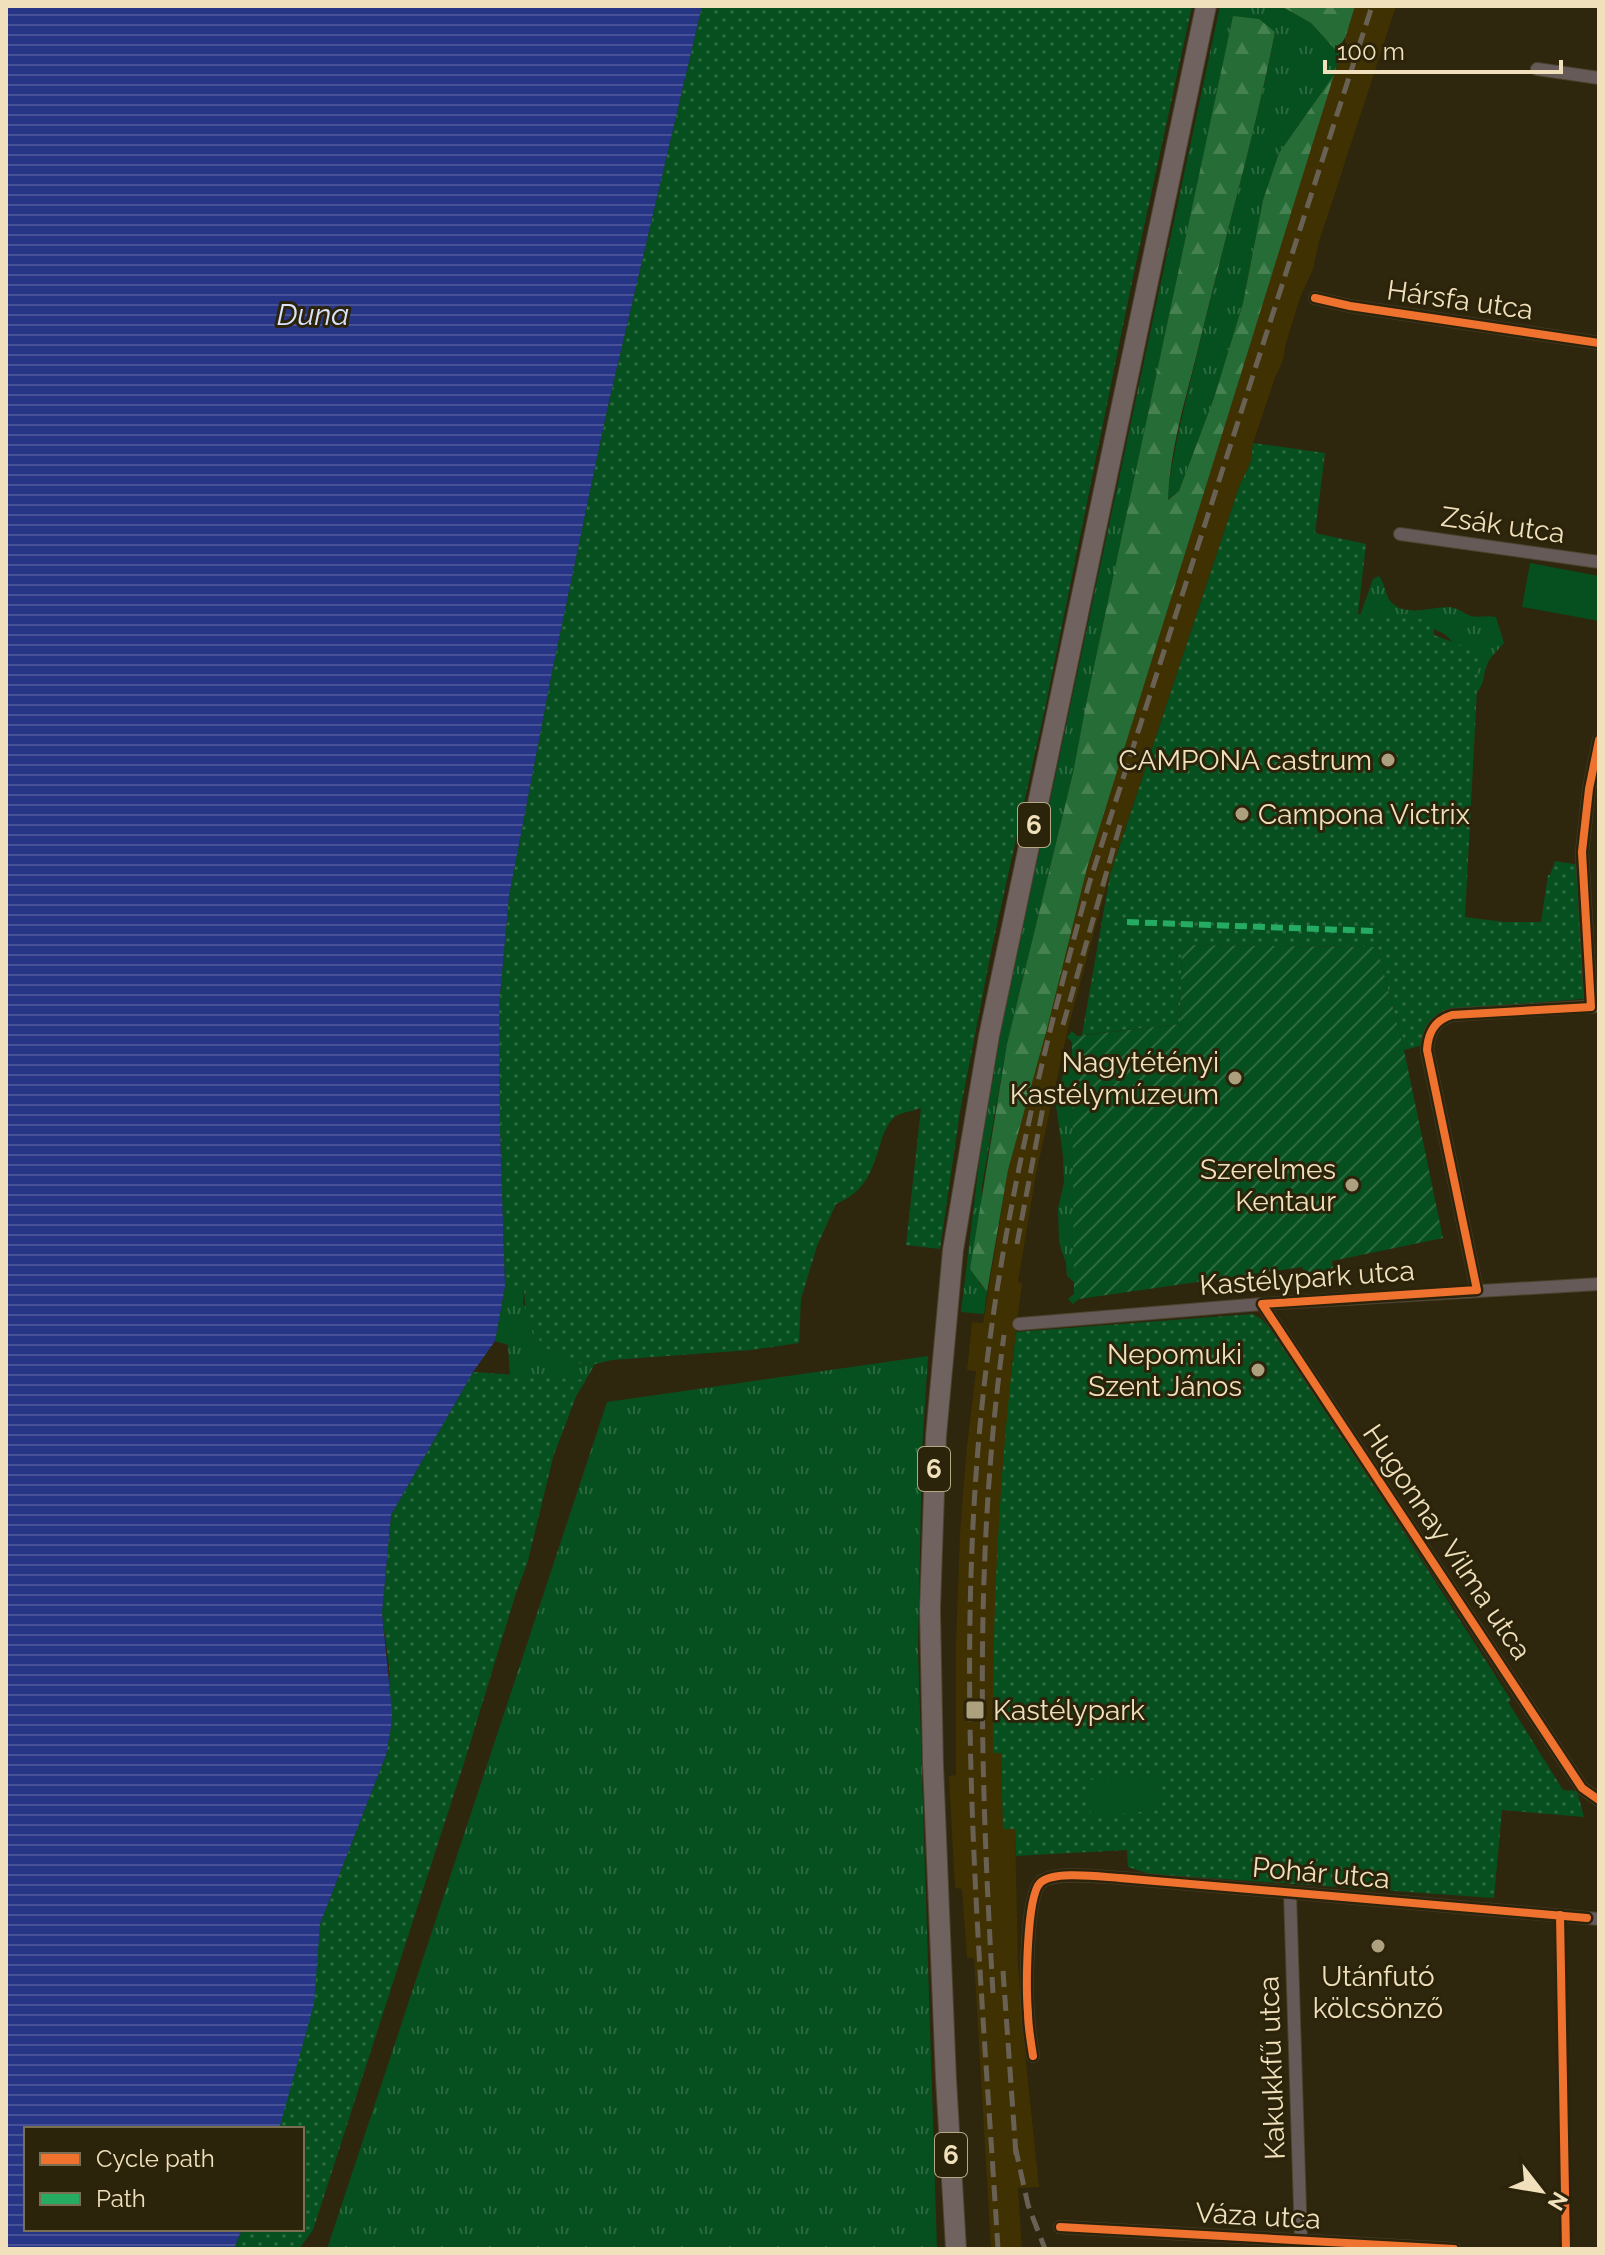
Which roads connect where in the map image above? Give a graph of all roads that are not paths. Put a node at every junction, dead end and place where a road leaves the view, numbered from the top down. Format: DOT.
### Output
graph roads {
  1 [pos="1206,6"];
  2 [pos="1537,69"];
  3 [pos="1599,78"];
  4 [pos="1315,298"];
  5 [pos="1599,343"];
  6 [pos="1400,534"];
  7 [pos="1599,562"];
  8 [pos="1599,740"];
  9 [pos="1583,832"];
  10 [pos="1599,834"];
  11 [pos="1595,1006"];
  12 [pos="1599,1284"];
  13 [pos="1477,1290"];
  14 [pos="1262,1304"];
  15 [pos="1019,1324"];
  16 [pos="1599,1800"];
  17 [pos="1290,1893"];
  18 [pos="1599,1919"];
  19 [pos="1033,2056"];
  20 [pos="1060,2227"];
  21 [pos="1301,2240"];
  22 [pos="956,2249"];
  23 [pos="1454,2249"];
  1 -- 22 [label="main road, 6"];
  2 -- 3 [label="street"];
  4 -- 5 [label="street, Hársfa utca"];
  6 -- 7 [label="street, Zsák utca"];
  8 -- 9 [label="street"];
  9 -- 10 [label="street"];
  9 -- 11 [label="street"];
  11 -- 13 [label="street"];
  12 -- 13 [label="street, Kastélypark utca"];
  13 -- 14 [label="street, Kastélypark utca"];
  14 -- 15 [label="street, Kastélypark utca"];
  14 -- 16 [label="street, Hugonnay Vilma utca"];
  17 -- 18 [label="street, Pohár utca"];
  17 -- 19 [label="street, Pohár utca"];
  17 -- 21 [label="street, Kakukkfű utca"];
  20 -- 21 [label="street, Váza utca"];
  21 -- 23 [label="street, Váza utca"];
}
